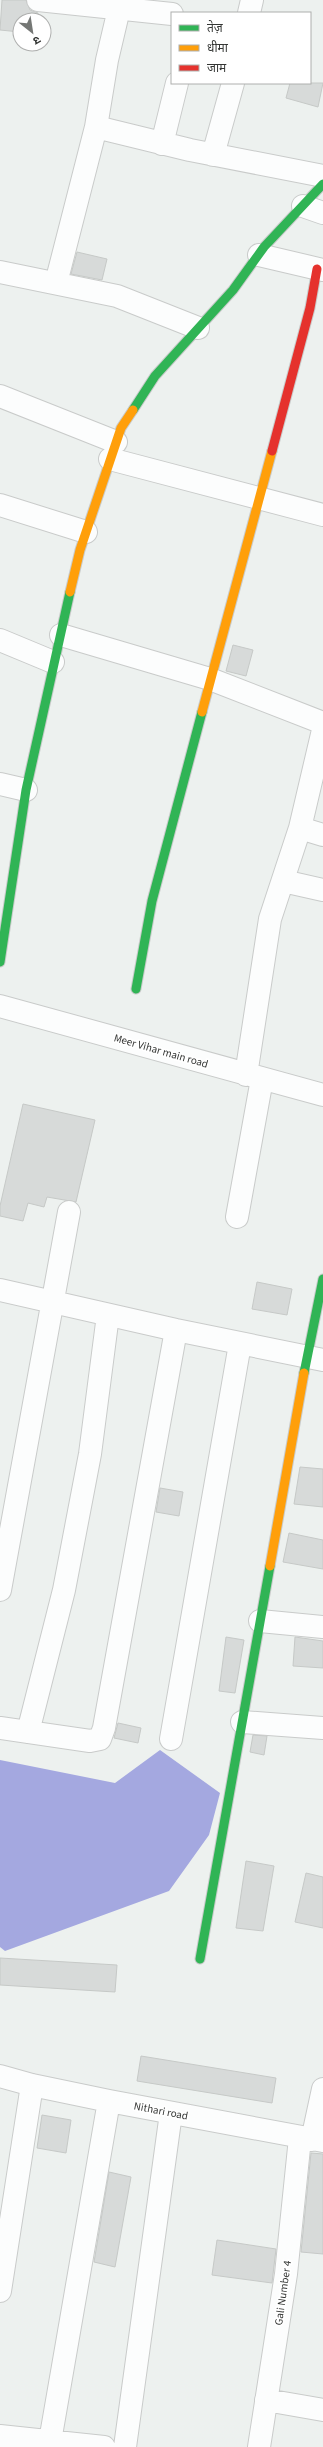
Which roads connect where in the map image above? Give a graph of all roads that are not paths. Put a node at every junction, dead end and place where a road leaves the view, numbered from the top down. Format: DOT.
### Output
graph roads {
  1 [pos="38,0"];
  2 [pos="252,0"];
  3 [pos="72,2"];
  4 [pos="131,7"];
  5 [pos="249,12"];
  6 [pos="171,14"];
  7 [pos="177,84"];
  8 [pos="233,84"];
  9 [pos="96,127"];
  10 [pos="162,144"];
  11 [pos="213,155"];
  12 [pos="323,176"];
  13 [pos="323,184"];
  14 [pos="303,206"];
  15 [pos="323,213"];
  16 [pos="259,254"];
  17 [pos="320,269"];
  18 [pos="0,272"];
  19 [pos="56,283"];
  20 [pos="198,328"];
  21 [pos="0,396"];
  22 [pos="113,451"];
  23 [pos="260,498"];
  24 [pos="0,505"];
  25 [pos="323,515"];
  26 [pos="86,532"];
  27 [pos="61,635"];
  28 [pos="0,640"];
  29 [pos="53,662"];
  30 [pos="210,679"];
  31 [pos="323,723"];
  32 [pos="323,730"];
  33 [pos="318,771"];
  34 [pos="0,784"];
  35 [pos="26,790"];
  36 [pos="300,828"];
  37 [pos="323,835"];
  38 [pos="283,881"];
  39 [pos="323,890"];
  40 [pos="0,962"];
  41 [pos="136,989"];
  42 [pos="0,1006"];
  43 [pos="254,1077"];
  44 [pos="323,1095"];
  45 [pos="69,1212"];
  46 [pos="237,1217"];
  47 [pos="323,1279"];
  48 [pos="0,1290"];
  49 [pos="52,1303"];
  50 [pos="108,1315"];
  51 [pos="176,1330"];
  52 [pos="240,1344"];
  53 [pos="315,1359"];
  54 [pos="0,1590"];
  55 [pos="260,1621"];
  56 [pos="323,1627"];
  57 [pos="242,1722"];
  58 [pos="0,1728"];
  59 [pos="323,1728"];
  60 [pos="28,1732"];
  61 [pos="171,1739"];
  62 [pos="200,1960"];
  63 [pos="0,2076"];
  64 [pos="32,2085"];
  65 [pos="323,2089"];
  66 [pos="109,2101"];
  67 [pos="171,2113"];
  68 [pos="312,2140"];
  69 [pos="5,2225"];
  70 [pos="0,2292"];
  71 [pos="266,2400"];
  72 [pos="323,2410"];
  73 [pos="0,2436"];
  74 [pos="50,2444"];
  75 [pos="104,2447"];
  76 [pos="125,2447"];
  77 [pos="259,2447"];
  1 -- 3 [label="street"];
  2 -- 5 [label="street"];
  3 -- 4 [label="street"];
  4 -- 6 [label="street"];
  4 -- 9 [label="street"];
  7 -- 10 [label="street"];
  8 -- 11 [label="street"];
  9 -- 10 [label="street"];
  9 -- 19 [label="street"];
  10 -- 11 [label="street"];
  11 -- 12 [label="street"];
  13 -- 14 [label="street"];
  14 -- 15 [label="street"];
  14 -- 16 [label="street"];
  16 -- 17 [label="street"];
  16 -- 20 [label="street"];
  17 -- 23 [label="street"];
  18 -- 19 [label="street"];
  19 -- 20 [label="street"];
  20 -- 22 [label="street"];
  21 -- 22 [label="street"];
  22 -- 23 [label="street"];
  22 -- 26 [label="street"];
  23 -- 25 [label="street"];
  23 -- 30 [label="street"];
  24 -- 26 [label="street"];
  26 -- 27 [label="street"];
  27 -- 29 [label="street"];
  27 -- 30 [label="street"];
  28 -- 29 [label="street"];
  29 -- 35 [label="street"];
  30 -- 31 [label="street"];
  30 -- 41 [label="street"];
  32 -- 33 [label="street"];
  33 -- 36 [label="street"];
  34 -- 35 [label="street"];
  35 -- 40 [label="street"];
  36 -- 37 [label="street"];
  36 -- 38 [label="street"];
  38 -- 39 [label="street"];
  38 -- 43 [label="street"];
  42 -- 43 [label="street, Meer Vihar main road"];
  43 -- 44 [label="street, Meer Vihar main road"];
  43 -- 46 [label="street"];
  45 -- 49 [label="street"];
  47 -- 53 [label="street"];
  48 -- 49 [label="street"];
  49 -- 50 [label="street"];
  49 -- 54 [label="street"];
  50 -- 51 [label="street"];
  50 -- 60 [label="street"];
  51 -- 52 [label="street"];
  51 -- 60 [label="street"];
  52 -- 53 [label="street"];
  52 -- 61 [label="street"];
  53 -- 55 [label="street"];
  55 -- 56 [label="street"];
  55 -- 57 [label="street"];
  57 -- 59 [label="street"];
  57 -- 62 [label="street"];
  58 -- 60 [label="street"];
  63 -- 64 [label="street, Nithari road"];
  64 -- 66 [label="street, Nithari road"];
  64 -- 69 [label="street"];
  65 -- 68 [label="street, Gali Number 4"];
  66 -- 67 [label="street, Nithari road"];
  66 -- 74 [label="street"];
  67 -- 68 [label="street, Nithari road"];
  67 -- 76 [label="street"];
  68 -- 71 [label="street, Gali Number 4"];
  69 -- 70 [label="street"];
  71 -- 72 [label="street"];
  71 -- 77 [label="street, Gali Number 4"];
  73 -- 74 [label="street"];
  74 -- 75 [label="street"];
}
